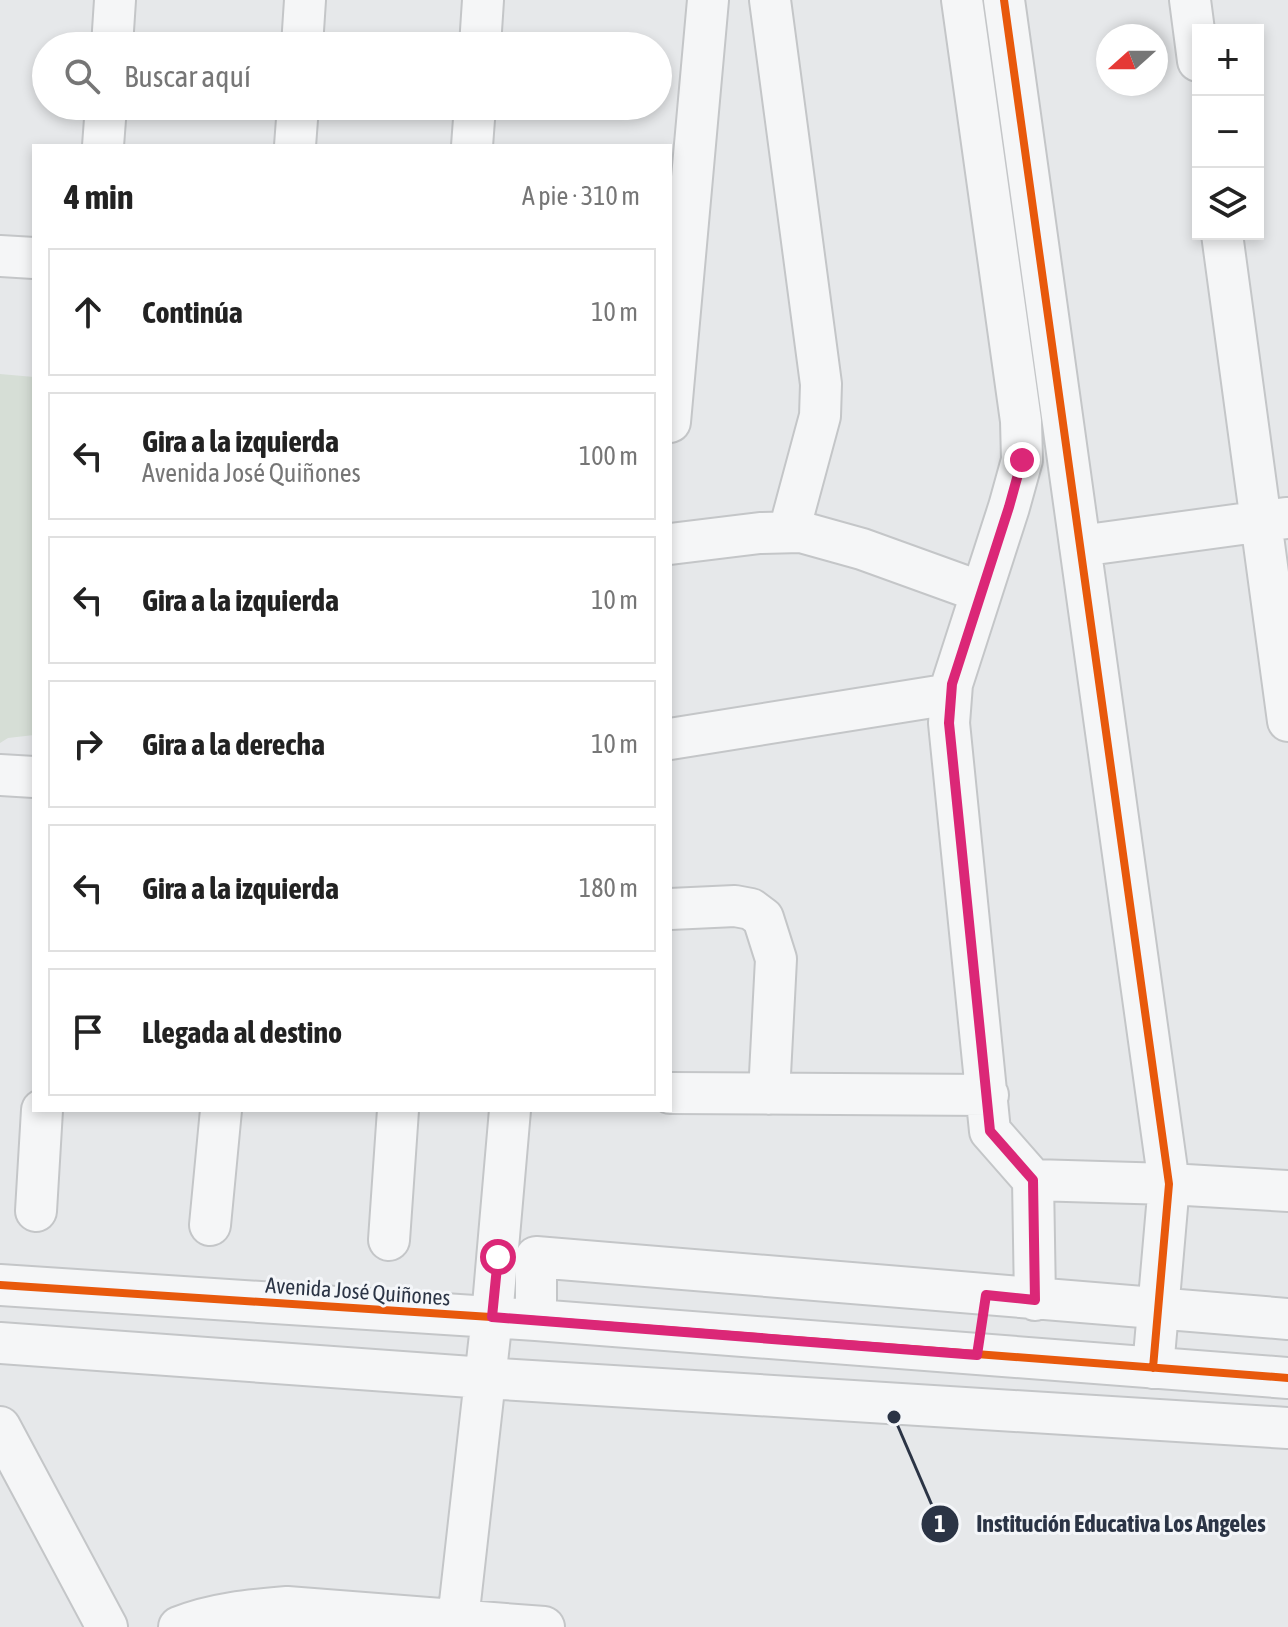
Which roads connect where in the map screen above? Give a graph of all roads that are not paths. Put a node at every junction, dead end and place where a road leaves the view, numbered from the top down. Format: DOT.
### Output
graph roads {
  1 [pos="115,0"];
  2 [pos="305,0"];
  3 [pos="483,0"];
  4 [pos="708,0"];
  5 [pos="770,0"];
  6 [pos="962,0"];
  7 [pos="1004,0"];
  8 [pos="1190,0"];
  9 [pos="1193,24"];
  10 [pos="113,32"];
  11 [pos="303,32"];
  12 [pos="481,32"];
  13 [pos="105,120"];
  14 [pos="297,120"];
  15 [pos="474,120"];
  16 [pos="103,144"];
  17 [pos="295,144"];
  18 [pos="472,144"];
  19 [pos="1223,240"];
  20 [pos="0,256"];
  21 [pos="32,258"];
  22 [pos="672,400"];
  23 [pos="1274,519"];
  24 [pos="789,531"];
  25 [pos="672,544"];
  26 [pos="1080,546"];
  27 [pos="981,592"];
  28 [pos="951,694"];
  29 [pos="1288,721"];
  30 [pos="672,739"];
  31 [pos="0,775"];
  32 [pos="32,777"];
  33 [pos="672,909"];
  34 [pos="672,1093"];
  35 [pos="769,1094"];
  36 [pos="988,1095"];
  37 [pos="42,1112"];
  38 [pos="221,1112"];
  39 [pos="398,1112"];
  40 [pos="510,1112"];
  41 [pos="1033,1180"];
  42 [pos="1169,1184"];
  43 [pos="1288,1191"];
  44 [pos="36,1211"];
  45 [pos="210,1225"];
  46 [pos="389,1240"];
  47 [pos="0,1285"];
  48 [pos="986,1295"];
  49 [pos="1035,1300"];
  50 [pos="1156,1310"];
  51 [pos="492,1317"];
  52 [pos="1288,1319"];
  53 [pos="536,1320"];
  54 [pos="0,1343"];
  55 [pos="977,1355"];
  56 [pos="1153,1368"];
  57 [pos="485,1378"];
  58 [pos="1288,1378"];
  59 [pos="0,1427"];
  60 [pos="1288,1428"];
  61 [pos="459,1623"];
  62 [pos="107,1627"];
  63 [pos="179,1627"];
  64 [pos="544,1627"];
  1 -- 10 [label="street"];
  2 -- 11 [label="street"];
  3 -- 12 [label="street"];
  4 -- 22 [label="street"];
  5 -- 24 [label="street"];
  6 -- 27 [label="street"];
  7 -- 26 [label="street"];
  8 -- 9 [label="street"];
  13 -- 16 [label="street"];
  14 -- 17 [label="street"];
  15 -- 18 [label="street"];
  19 -- 23 [label="street"];
  20 -- 21 [label="street"];
  23 -- 26 [label="street"];
  23 -- 29 [label="street"];
  24 -- 25 [label="street"];
  24 -- 27 [label="street"];
  26 -- 42 [label="street"];
  27 -- 28 [label="street"];
  28 -- 30 [label="street"];
  28 -- 36 [label="street"];
  31 -- 32 [label="street"];
  33 -- 35 [label="street"];
  34 -- 35 [label="street"];
  35 -- 36 [label="street"];
  36 -- 41 [label="street"];
  37 -- 44 [label="street"];
  38 -- 45 [label="street"];
  39 -- 46 [label="street"];
  40 -- 51 [label="street"];
  41 -- 42 [label="street"];
  41 -- 49 [label="street"];
  42 -- 43 [label="street"];
  42 -- 50 [label="street"];
  47 -- 51 [label="street, Avenida José Quiñones"];
  48 -- 49 [label="street"];
  48 -- 53 [label="street"];
  48 -- 55 [label="street"];
  49 -- 50 [label="street"];
  50 -- 52 [label="street"];
  50 -- 56 [label="street"];
  51 -- 53 [label="street, Avenida José Quiñones"];
  51 -- 57 [label="street"];
  53 -- 55 [label="street, Avenida José Quiñones"];
  54 -- 57 [label="street"];
  55 -- 56 [label="street, Avenida José Quiñones"];
  56 -- 58 [label="street, Avenida José Quiñones"];
  57 -- 60 [label="street"];
  57 -- 61 [label="street"];
  59 -- 62 [label="street"];
  61 -- 63 [label="street"];
  61 -- 64 [label="street"];
}
